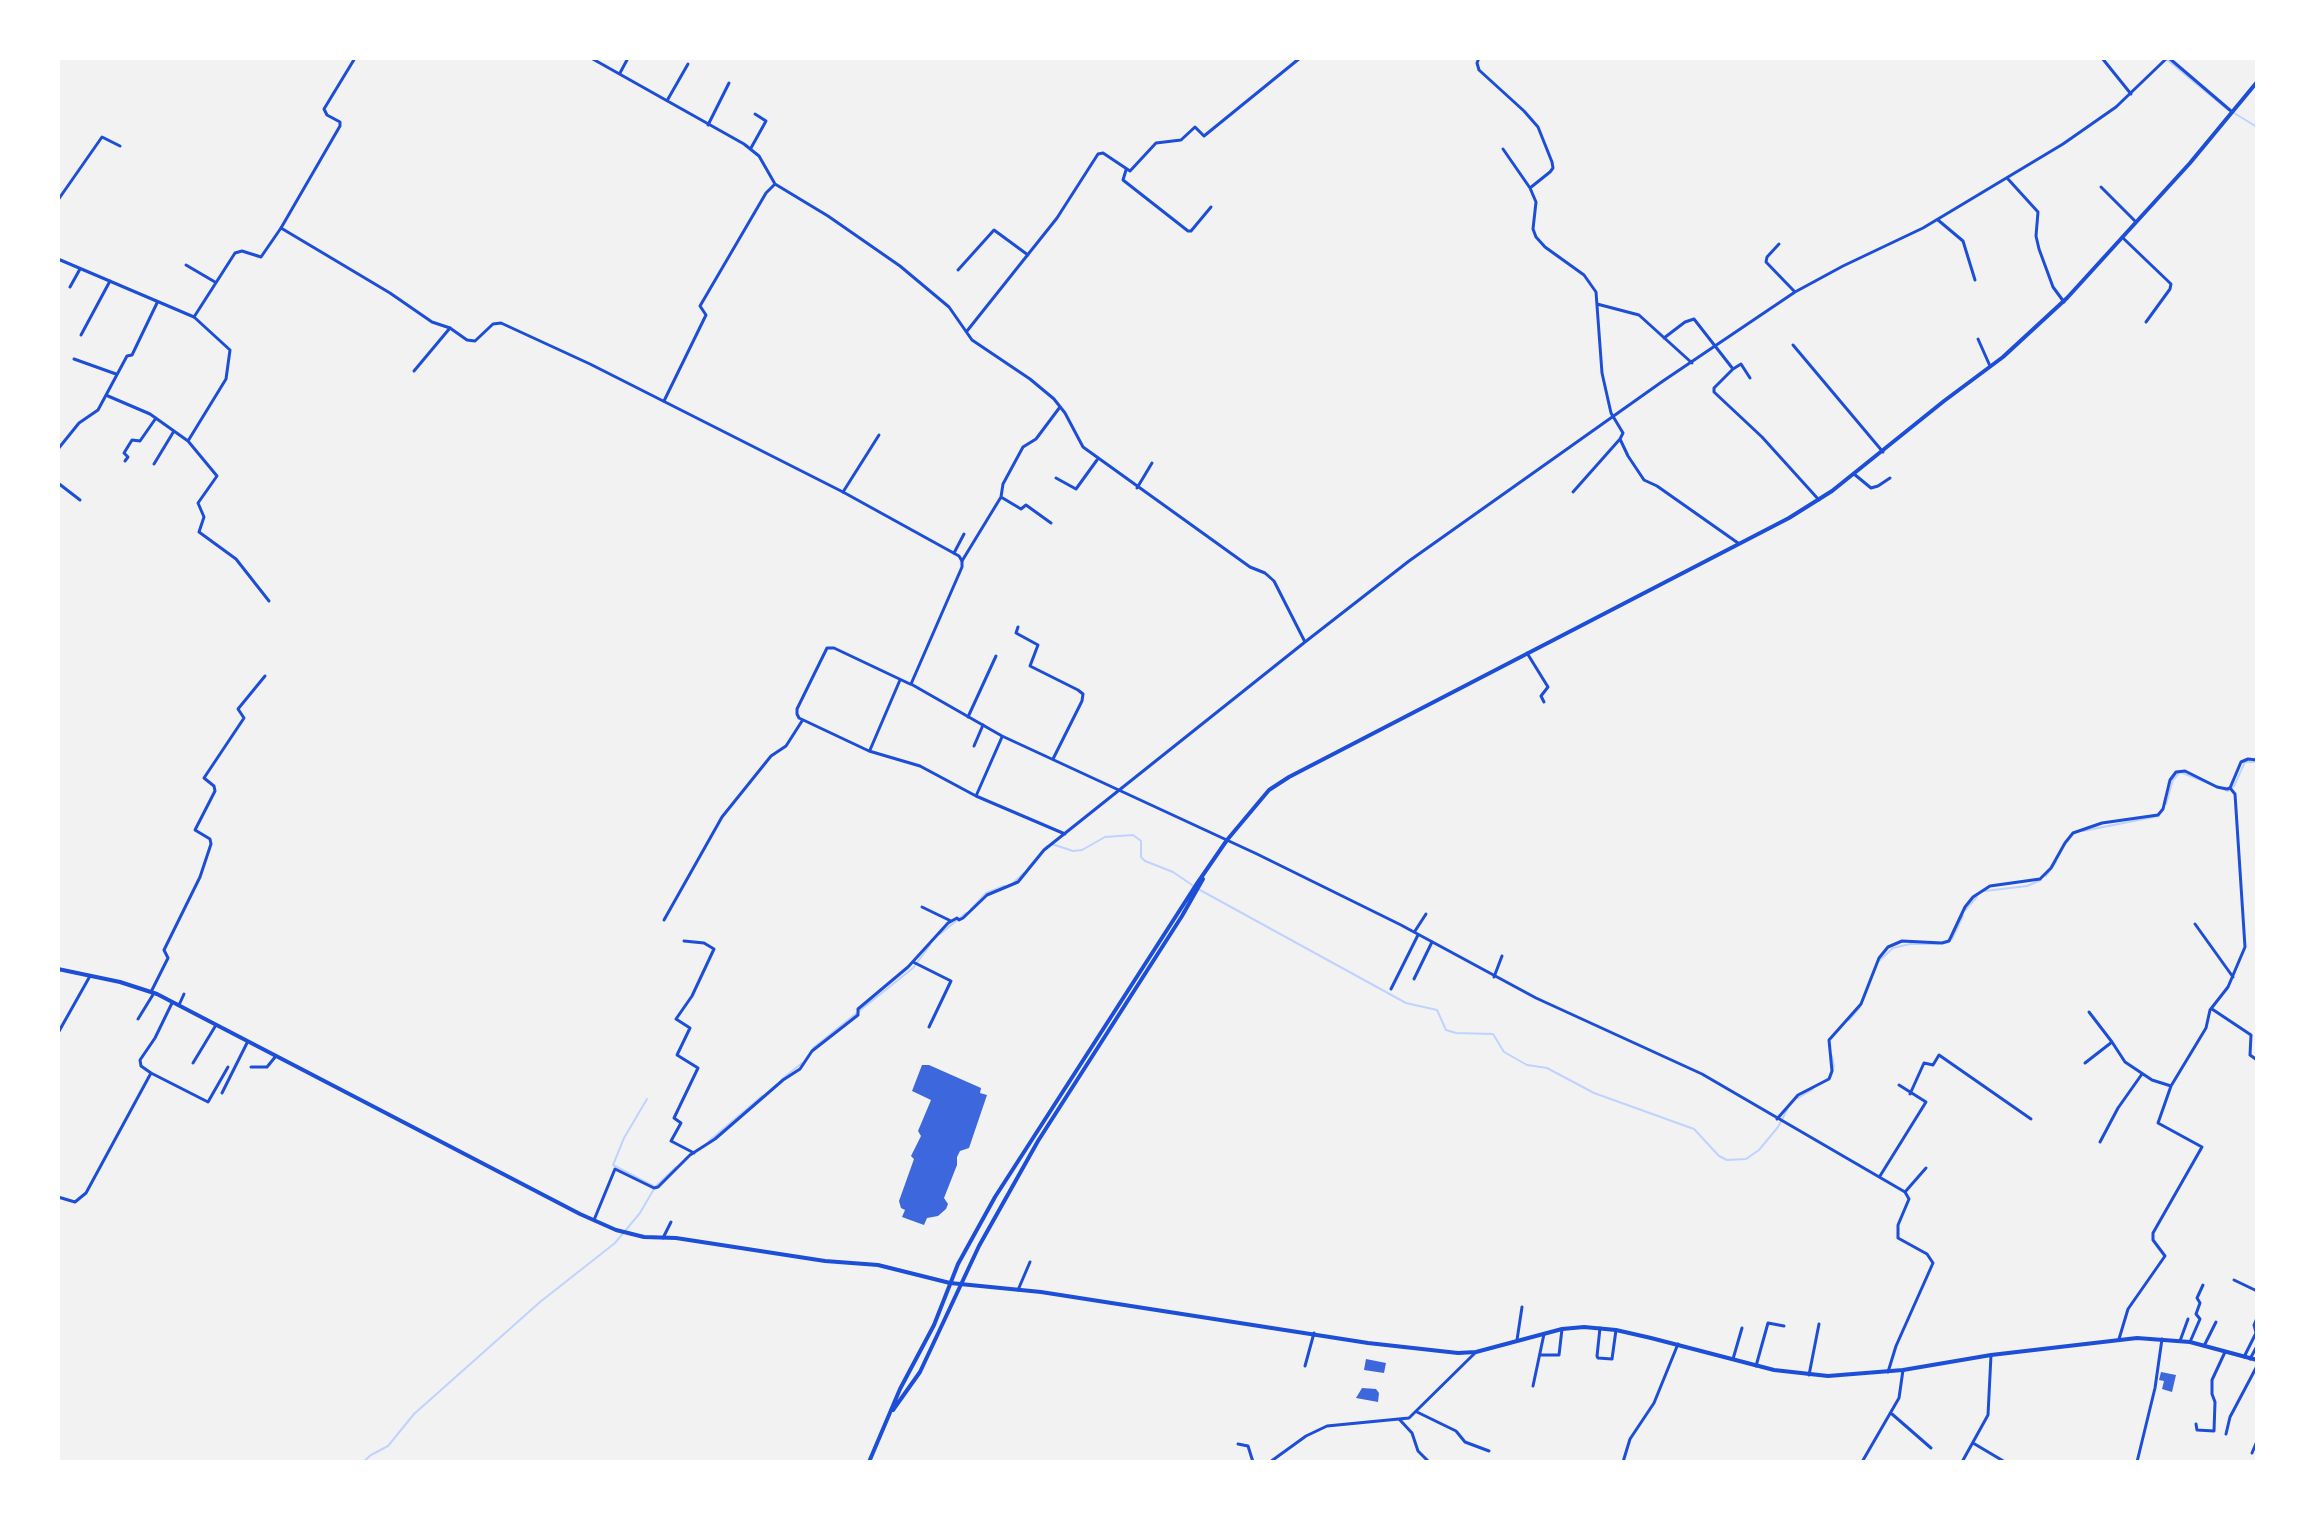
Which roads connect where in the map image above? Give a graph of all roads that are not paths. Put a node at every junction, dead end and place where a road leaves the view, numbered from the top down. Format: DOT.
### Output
graph roads {
  1 [pos="355,58"];
  2 [pos="591,58"];
  3 [pos="628,58"];
  4 [pos="1291,58"];
  5 [pos="1300,58"];
  6 [pos="1479,58"];
  7 [pos="2102,58"];
  8 [pos="2168,58"];
  9 [pos="1295,63"];
  10 [pos="688,64"];
  11 [pos="620,73"];
  12 [pos="2257,82"];
  13 [pos="729,83"];
  14 [pos="2131,94"];
  15 [pos="668,100"];
  16 [pos="2231,111"];
  17 [pos="755,114"];
  18 [pos="708,125"];
  19 [pos="120,146"];
  20 [pos="750,148"];
  21 [pos="1503,149"];
  22 [pos="1126,170"];
  23 [pos="2007,178"];
  24 [pos="775,184"];
  25 [pos="2101,187"];
  26 [pos="1530,188"];
  27 [pos="58,200"];
  28 [pos="1211,207"];
  29 [pos="1938,220"];
  30 [pos="2137,223"];
  31 [pos="281,228"];
  32 [pos="2123,238"];
  33 [pos="1779,244"];
  34 [pos="1028,255"];
  35 [pos="58,259"];
  36 [pos="186,265"];
  37 [pos="80,269"];
  38 [pos="958,270"];
  39 [pos="1975,280"];
  40 [pos="110,281"];
  41 [pos="215,282"];
  42 [pos="70,287"];
  43 [pos="1795,292"];
  44 [pos="2064,302"];
  45 [pos="157,303"];
  46 [pos="1597,304"];
  47 [pos="194,317"];
  48 [pos="2146,322"];
  49 [pos="450,328"];
  50 [pos="967,331"];
  51 [pos="81,335"];
  52 [pos="1664,338"];
  53 [pos="1978,339"];
  54 [pos="1793,345"];
  55 [pos="1717,346"];
  56 [pos="74,359"];
  57 [pos="1692,363"];
  58 [pos="1990,366"];
  59 [pos="1733,369"];
  60 [pos="414,371"];
  61 [pos="116,374"];
  62 [pos="1750,378"];
  63 [pos="108,395"];
  64 [pos="664,401"];
  65 [pos="1060,407"];
  66 [pos="1614,417"];
  67 [pos="156,418"];
  68 [pos="174,431"];
  69 [pos="879,435"];
  70 [pos="1620,439"];
  71 [pos="188,441"];
  72 [pos="58,449"];
  73 [pos="1883,452"];
  74 [pos="1098,458"];
  75 [pos="125,461"];
  76 [pos="1152,463"];
  77 [pos="154,464"];
  78 [pos="1854,474"];
  79 [pos="1056,478"];
  80 [pos="1890,478"];
  81 [pos="58,483"];
  82 [pos="1137,488"];
  83 [pos="843,492"];
  84 [pos="1573,492"];
  85 [pos="1001,497"];
  86 [pos="80,500"];
  87 [pos="1819,500"];
  88 [pos="1051,523"];
  89 [pos="964,534"];
  90 [pos="1738,543"];
  91 [pos="954,553"];
  92 [pos="962,561"];
  93 [pos="269,601"];
  94 [pos="1018,627"];
  95 [pos="1305,642"];
  96 [pos="1527,653"];
  97 [pos="996,656"];
  98 [pos="265,676"];
  99 [pos="900,680"];
  100 [pos="911,684"];
  101 [pos="1544,702"];
  102 [pos="968,717"];
  103 [pos="802,720"];
  104 [pos="983,725"];
  105 [pos="1002,736"];
  106 [pos="974,746"];
  107 [pos="869,751"];
  108 [pos="1053,759"];
  109 [pos="2257,760"];
  110 [pos="2230,788"];
  111 [pos="1122,790"];
  112 [pos="976,796"];
  113 [pos="1065,834"];
  114 [pos="1227,840"];
  115 [pos="1203,877"];
  116 [pos="922,907"];
  117 [pos="1426,914"];
  118 [pos="664,920"];
  119 [pos="951,921"];
  120 [pos="2195,924"];
  121 [pos="1417,933"];
  122 [pos="684,941"];
  123 [pos="1432,942"];
  124 [pos="1502,956"];
  125 [pos="914,962"];
  126 [pos="58,969"];
  127 [pos="90,976"];
  128 [pos="2232,976"];
  129 [pos="1494,977"];
  130 [pos="1414,979"];
  131 [pos="1391,989"];
  132 [pos="153,992"];
  133 [pos="184,994"];
  134 [pos="172,1002"];
  135 [pos="179,1005"];
  136 [pos="2211,1008"];
  137 [pos="2089,1012"];
  138 [pos="138,1019"];
  139 [pos="217,1024"];
  140 [pos="929,1027"];
  141 [pos="58,1033"];
  142 [pos="248,1041"];
  143 [pos="2112,1042"];
  144 [pos="276,1056"];
  145 [pos="2257,1060"];
  146 [pos="193,1063"];
  147 [pos="2085,1063"];
  148 [pos="228,1067"];
  149 [pos="251,1067"];
  150 [pos="151,1073"];
  151 [pos="2142,1074"];
  152 [pos="1899,1085"];
  153 [pos="2171,1086"];
  154 [pos="222,1093"];
  155 [pos="1910,1094"];
  156 [pos="1778,1119"];
  157 [pos="2031,1119"];
  158 [pos="2100,1142"];
  159 [pos="694,1153"];
  160 [pos="1926,1168"];
  161 [pos="1880,1176"];
  162 [pos="1905,1192"];
  163 [pos="58,1197"];
  164 [pos="594,1220"];
  165 [pos="671,1222"];
  166 [pos="663,1238"];
  167 [pos="1030,1262"];
  168 [pos="2234,1280"];
  169 [pos="950,1283"];
  170 [pos="961,1284"];
  171 [pos="2203,1285"];
  172 [pos="1018,1290"];
  173 [pos="2257,1291"];
  174 [pos="1522,1307"];
  175 [pos="2257,1318"];
  176 [pos="2188,1319"];
  177 [pos="2216,1322"];
  178 [pos="1819,1324"];
  179 [pos="1784,1326"];
  180 [pos="1600,1328"];
  181 [pos="1742,1328"];
  182 [pos="1562,1329"];
  183 [pos="1616,1330"];
  184 [pos="1314,1333"];
  185 [pos="1544,1334"];
  186 [pos="2119,1339"];
  187 [pos="2162,1339"];
  188 [pos="1517,1340"];
  189 [pos="2180,1341"];
  190 [pos="2190,1342"];
  191 [pos="1678,1344"];
  192 [pos="2257,1346"];
  193 [pos="2206,1348"];
  194 [pos="1476,1352"];
  195 [pos="2225,1352"];
  196 [pos="1540,1355"];
  197 [pos="1991,1355"];
  198 [pos="2244,1357"];
  199 [pos="2250,1359"];
  200 [pos="1733,1360"];
  201 [pos="2257,1363"];
  202 [pos="1305,1366"];
  203 [pos="1756,1366"];
  204 [pos="1903,1370"];
  205 [pos="1888,1372"];
  206 [pos="1809,1375"];
  207 [pos="1533,1386"];
  208 [pos="893,1410"];
  209 [pos="1417,1412"];
  210 [pos="1892,1414"];
  211 [pos="1400,1420"];
  212 [pos="2196,1424"];
  213 [pos="2226,1434"];
  214 [pos="2257,1441"];
  215 [pos="1973,1443"];
  216 [pos="1238,1444"];
  217 [pos="1931,1448"];
  218 [pos="1489,1451"];
  219 [pos="2252,1453"];
  220 [pos="869,1462"];
  221 [pos="1253,1462"];
  222 [pos="1270,1462"];
  223 [pos="1429,1462"];
  224 [pos="1623,1462"];
  225 [pos="1862,1462"];
  226 [pos="1962,1462"];
  227 [pos="2005,1462"];
  228 [pos="2137,1462"];
  1 -- 31 [label="street"];
  2 -- 11 [label="street"];
  3 -- 11 [label="street"];
  4 -- 9 [label="street"];
  5 -- 9 [label="street"];
  6 -- 26 [label="street"];
  7 -- 14 [label="street"];
  8 -- 14 [label="street"];
  8 -- 16 [label="street"];
  9 -- 22 [label="street"];
  10 -- 15 [label="street"];
  11 -- 15 [label="street"];
  12 -- 16 [label="main road"];
  13 -- 18 [label="street"];
  14 -- 23 [label="street"];
  15 -- 18 [label="street"];
  16 -- 30 [label="main road"];
  17 -- 20 [label="street"];
  18 -- 20 [label="street"];
  19 -- 27 [label="street"];
  20 -- 24 [label="street"];
  21 -- 26 [label="street"];
  22 -- 28 [label="street"];
  22 -- 34 [label="street"];
  23 -- 29 [label="street"];
  23 -- 44 [label="street"];
  24 -- 50 [label="street"];
  24 -- 64 [label="street"];
  25 -- 30 [label="street"];
  26 -- 46 [label="street"];
  29 -- 39 [label="street"];
  29 -- 43 [label="street"];
  30 -- 32 [label="main road"];
  31 -- 41 [label="street"];
  31 -- 49 [label="street"];
  32 -- 44 [label="main road"];
  32 -- 48 [label="street"];
  33 -- 43 [label="street"];
  34 -- 38 [label="street"];
  34 -- 50 [label="street"];
  35 -- 37 [label="street"];
  36 -- 41 [label="street"];
  37 -- 40 [label="street"];
  37 -- 42 [label="street"];
  40 -- 45 [label="street"];
  40 -- 51 [label="street"];
  41 -- 47 [label="street"];
  43 -- 55 [label="street"];
  44 -- 58 [label="main road"];
  45 -- 47 [label="street"];
  45 -- 61 [label="street"];
  46 -- 52 [label="street"];
  46 -- 66 [label="street"];
  47 -- 71 [label="street"];
  49 -- 60 [label="street"];
  49 -- 64 [label="street"];
  50 -- 65 [label="street"];
  52 -- 55 [label="street"];
  52 -- 57 [label="street"];
  53 -- 58 [label="street"];
  54 -- 73 [label="street"];
  55 -- 57 [label="street"];
  55 -- 59 [label="street"];
  56 -- 61 [label="street"];
  57 -- 66 [label="street"];
  58 -- 73 [label="main road"];
  59 -- 62 [label="street"];
  59 -- 87 [label="street"];
  61 -- 63 [label="street"];
  63 -- 67 [label="street"];
  63 -- 72 [label="street"];
  64 -- 83 [label="street"];
  65 -- 74 [label="street"];
  65 -- 85 [label="street"];
  66 -- 70 [label="street"];
  66 -- 95 [label="street"];
  67 -- 68 [label="street"];
  67 -- 75 [label="street"];
  68 -- 71 [label="street"];
  68 -- 77 [label="street"];
  69 -- 83 [label="street"];
  70 -- 84 [label="street"];
  70 -- 90 [label="street"];
  71 -- 93 [label="street"];
  73 -- 78 [label="main road"];
  74 -- 79 [label="street"];
  74 -- 82 [label="street"];
  76 -- 82 [label="street"];
  78 -- 80 [label="street"];
  78 -- 87 [label="main road"];
  81 -- 86 [label="street"];
  82 -- 95 [label="street"];
  83 -- 91 [label="street"];
  85 -- 88 [label="street"];
  85 -- 92 [label="street"];
  87 -- 90 [label="main road"];
  89 -- 91 [label="street"];
  90 -- 96 [label="main road"];
  91 -- 92 [label="street"];
  92 -- 100 [label="street"];
  94 -- 108 [label="street"];
  95 -- 111 [label="street"];
  96 -- 101 [label="street"];
  96 -- 114 [label="main road"];
  97 -- 102 [label="street"];
  98 -- 132 [label="street"];
  99 -- 100 [label="street"];
  99 -- 103 [label="street"];
  99 -- 107 [label="street"];
  100 -- 102 [label="street"];
  102 -- 104 [label="street"];
  103 -- 107 [label="street"];
  103 -- 118 [label="street"];
  104 -- 105 [label="street"];
  104 -- 106 [label="street"];
  105 -- 108 [label="street"];
  105 -- 112 [label="street"];
  107 -- 112 [label="street"];
  108 -- 111 [label="street"];
  109 -- 110 [label="street"];
  110 -- 128 [label="street"];
  110 -- 156 [label="street"];
  111 -- 113 [label="street"];
  111 -- 114 [label="street"];
  112 -- 113 [label="street"];
  113 -- 119 [label="street"];
  114 -- 115 [label="main road"];
  114 -- 121 [label="street"];
  115 -- 169 [label="main road"];
  115 -- 170 [label="main road"];
  116 -- 119 [label="street"];
  117 -- 121 [label="street"];
  119 -- 125 [label="street"];
  120 -- 128 [label="street"];
  121 -- 123 [label="street"];
  121 -- 131 [label="street"];
  122 -- 159 [label="street"];
  123 -- 129 [label="street"];
  123 -- 130 [label="street"];
  124 -- 129 [label="street"];
  125 -- 140 [label="street"];
  125 -- 159 [label="street"];
  126 -- 127 [label="main road"];
  127 -- 132 [label="main road"];
  127 -- 141 [label="street"];
  128 -- 136 [label="street"];
  129 -- 156 [label="street"];
  132 -- 134 [label="main road"];
  132 -- 138 [label="street"];
  133 -- 135 [label="street"];
  134 -- 135 [label="main road"];
  134 -- 150 [label="street"];
  135 -- 139 [label="main road"];
  136 -- 145 [label="street"];
  136 -- 153 [label="street"];
  137 -- 143 [label="street"];
  139 -- 142 [label="main road"];
  139 -- 146 [label="street"];
  142 -- 144 [label="main road"];
  142 -- 154 [label="street"];
  143 -- 147 [label="street"];
  143 -- 151 [label="street"];
  144 -- 149 [label="street"];
  144 -- 164 [label="main road"];
  148 -- 150 [label="street"];
  150 -- 163 [label="street"];
  151 -- 153 [label="street"];
  151 -- 158 [label="street"];
  152 -- 155 [label="street"];
  153 -- 186 [label="street"];
  155 -- 157 [label="street"];
  155 -- 161 [label="street"];
  156 -- 161 [label="street"];
  159 -- 164 [label="street"];
  160 -- 162 [label="street"];
  161 -- 162 [label="street"];
  162 -- 205 [label="street"];
  164 -- 166 [label="main road"];
  165 -- 166 [label="street"];
  166 -- 169 [label="main road"];
  167 -- 172 [label="street"];
  168 -- 173 [label="street"];
  169 -- 170 [label="main road"];
  169 -- 208 [label="main road"];
  170 -- 172 [label="main road"];
  170 -- 208 [label="main road"];
  171 -- 190 [label="street"];
  172 -- 184 [label="main road"];
  174 -- 188 [label="street"];
  175 -- 198 [label="street"];
  176 -- 189 [label="street"];
  177 -- 193 [label="street"];
  178 -- 206 [label="street"];
  179 -- 203 [label="street"];
  180 -- 182 [label="main road"];
  180 -- 183 [label="main road"];
  180 -- 183 [label="street"];
  181 -- 200 [label="street"];
  182 -- 185 [label="main road"];
  182 -- 196 [label="street"];
  183 -- 191 [label="main road"];
  184 -- 194 [label="main road"];
  184 -- 202 [label="street"];
  185 -- 188 [label="main road"];
  185 -- 196 [label="street"];
  186 -- 187 [label="main road"];
  186 -- 197 [label="main road"];
  187 -- 189 [label="main road"];
  187 -- 228 [label="street"];
  188 -- 194 [label="main road"];
  189 -- 190 [label="main road"];
  190 -- 193 [label="main road"];
  191 -- 200 [label="main road"];
  191 -- 224 [label="street"];
  192 -- 199 [label="street"];
  193 -- 195 [label="main road"];
  194 -- 209 [label="street"];
  195 -- 198 [label="main road"];
  195 -- 212 [label="street"];
  196 -- 207 [label="street"];
  197 -- 204 [label="main road"];
  197 -- 215 [label="street"];
  198 -- 199 [label="main road"];
  199 -- 201 [label="main road"];
  200 -- 203 [label="main road"];
  201 -- 213 [label="street"];
  203 -- 206 [label="main road"];
  204 -- 205 [label="main road"];
  204 -- 210 [label="street"];
  205 -- 206 [label="main road"];
  208 -- 220 [label="main road"];
  209 -- 211 [label="street"];
  209 -- 218 [label="street"];
  210 -- 217 [label="street"];
  210 -- 225 [label="street"];
  211 -- 222 [label="street"];
  211 -- 223 [label="street"];
  214 -- 219 [label="street"];
  215 -- 226 [label="street"];
  215 -- 227 [label="street"];
  216 -- 221 [label="street"];
}
